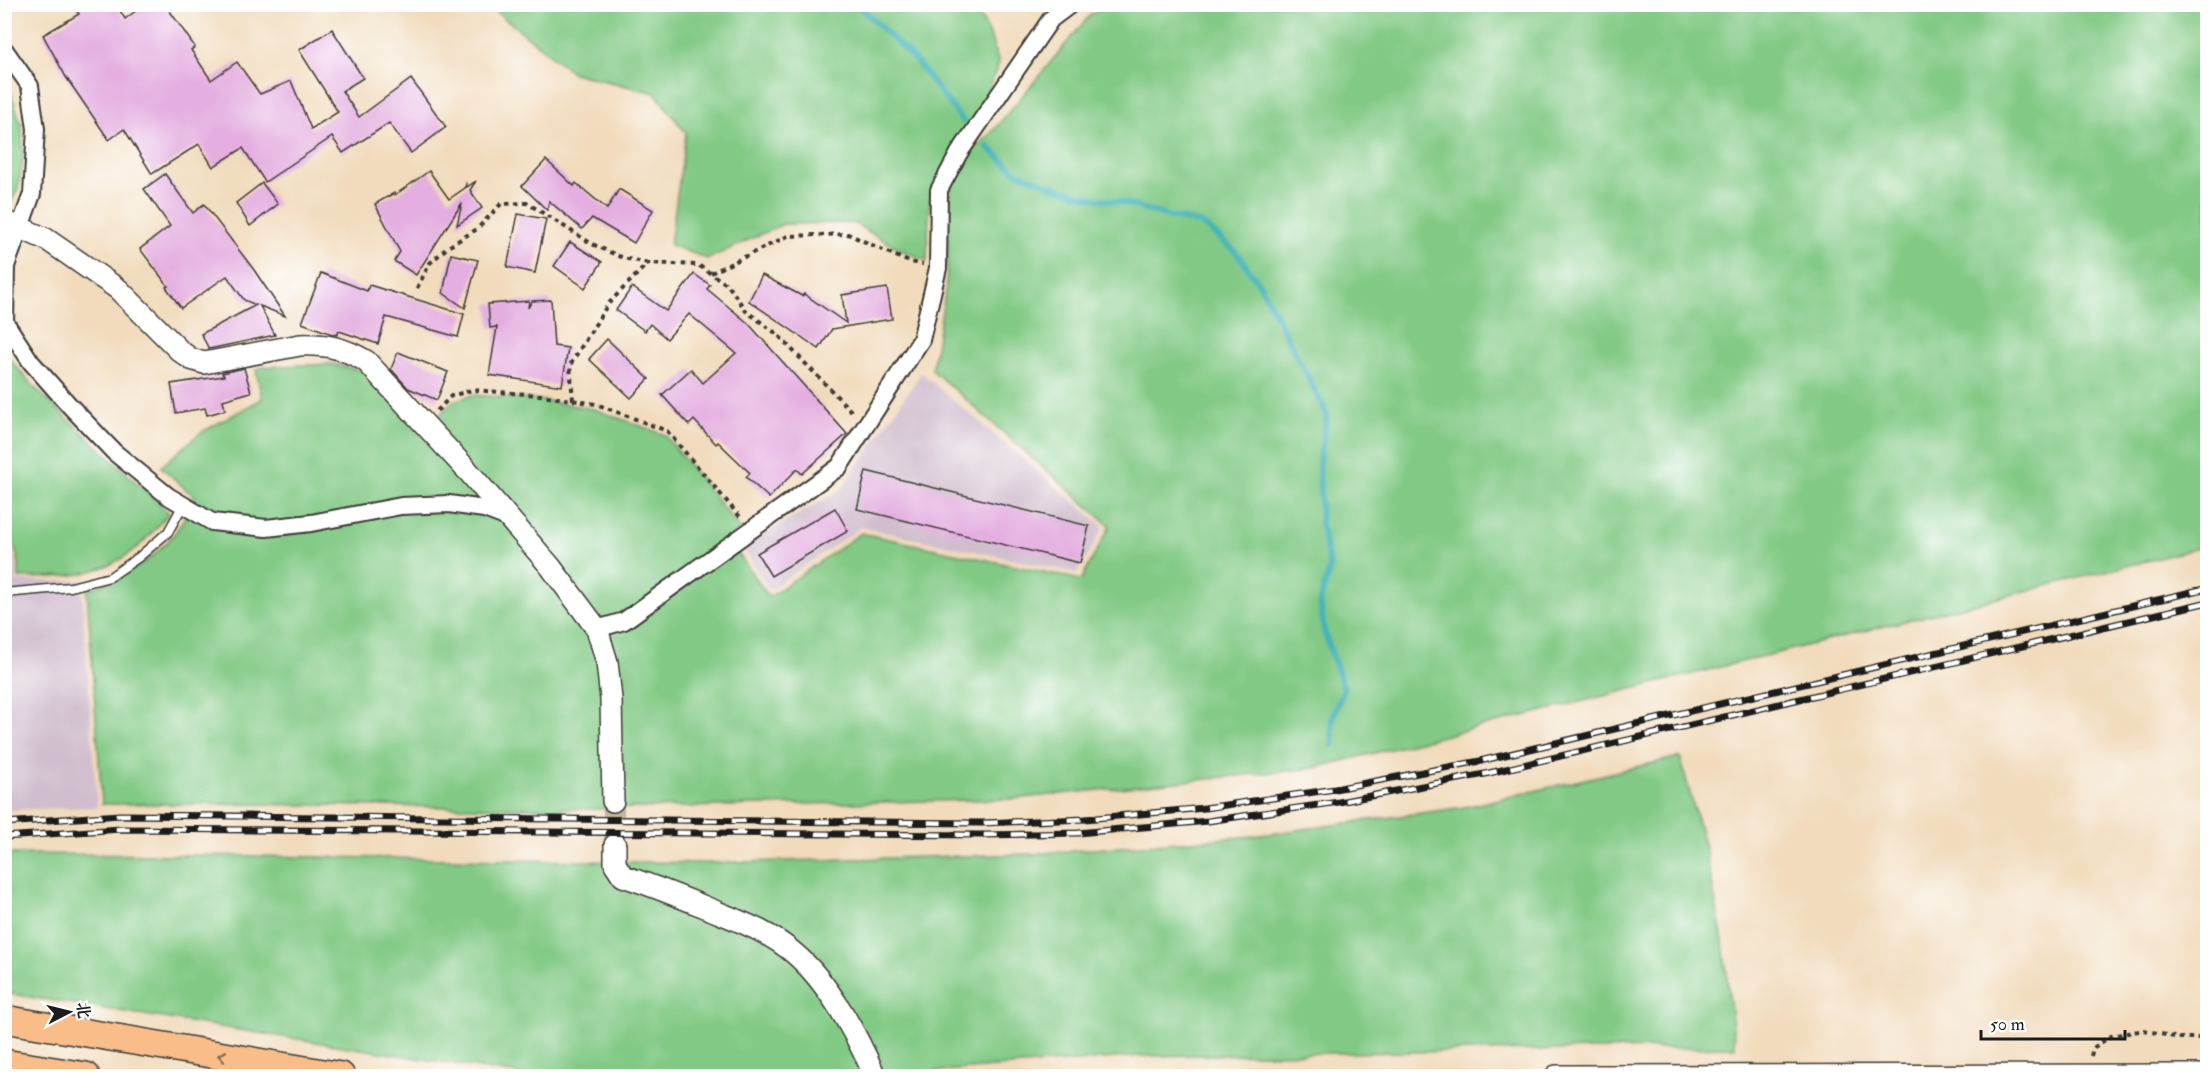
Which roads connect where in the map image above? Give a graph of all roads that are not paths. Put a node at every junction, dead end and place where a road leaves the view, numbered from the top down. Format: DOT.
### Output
graph roads {
  1 [pos="1071,4"];
  2 [pos="4,49"];
  3 [pos="11,224"];
  4 [pos="183,505"];
  5 [pos="509,518"];
  6 [pos="4,593"];
  7 [pos="597,629"];
  8 [pos="613,801"];
  9 [pos="615,845"];
  10 [pos="4,1019"];
  11 [pos="4,1063"];
  12 [pos="2086,1075"];
  13 [pos="2208,1075"];
  14 [pos="334,1076"];
  15 [pos="86,1077"];
  16 [pos="875,1077"];
  17 [pos="1556,1077"];
  1 -- 7 [label="street"];
  2 -- 3 [label="street"];
  3 -- 4 [label="street"];
  3 -- 5 [label="street"];
  4 -- 5 [label="street"];
  4 -- 6 [label="lane"];
  5 -- 7 [label="street"];
  7 -- 8 [label="street"];
  9 -- 16 [label="street"];
  14 -- 10 [label="main road, one-way"];
  11 -- 15 [label="main road"];
  12 -- 13 [label="street"];
  12 -- 17 [label="street"];
}
